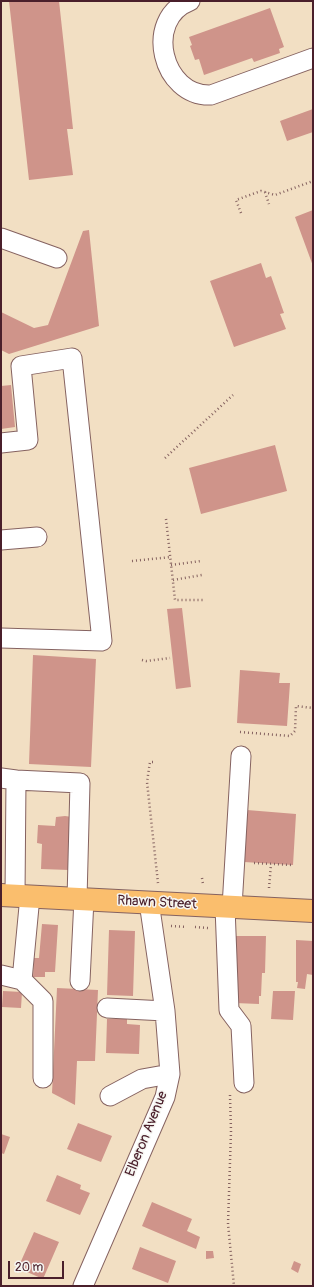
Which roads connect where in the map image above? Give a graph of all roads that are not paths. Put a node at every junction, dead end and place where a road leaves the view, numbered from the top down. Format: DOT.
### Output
graph roads {
  1 [pos="190,1"];
  2 [pos="313,58"];
  3 [pos="1,238"];
  4 [pos="57,258"];
  5 [pos="1,443"];
  6 [pos="37,537"];
  7 [pos="1,540"];
  8 [pos="1,638"];
  9 [pos="241,756"];
  10 [pos="8,779"];
  11 [pos="154,893"];
  12 [pos="15,895"];
  13 [pos="80,899"];
  14 [pos="228,907"];
  15 [pos="313,911"];
  16 [pos="1,975"];
  17 [pos="22,980"];
  18 [pos="80,981"];
  19 [pos="107,1008"];
  20 [pos="165,1011"];
  21 [pos="170,1074"];
  22 [pos="43,1078"];
  23 [pos="237,1086"];
  24 [pos="110,1096"];
  25 [pos="83,1286"];
  1 -- 2 [label="street"];
  3 -- 4 [label="street"];
  5 -- 8 [label="street"];
  6 -- 7 [label="street"];
  9 -- 14 [label="street"];
  10 -- 12 [label="street"];
  10 -- 13 [label="street"];
  11 -- 13 [label="main road, Rhawn Street"];
  11 -- 14 [label="main road, Rhawn Street"];
  11 -- 20 [label="street, Elberon Avenue"];
  12 -- 13 [label="main road, Rhawn Street"];
  12 -- 17 [label="street"];
  13 -- 18 [label="street"];
  14 -- 15 [label="main road, Rhawn Street"];
  14 -- 23 [label="street"];
  16 -- 17 [label="street"];
  17 -- 22 [label="street"];
  19 -- 20 [label="street"];
  20 -- 21 [label="street, Elberon Avenue"];
  21 -- 24 [label="street"];
  21 -- 25 [label="street, Elberon Avenue"];
}
